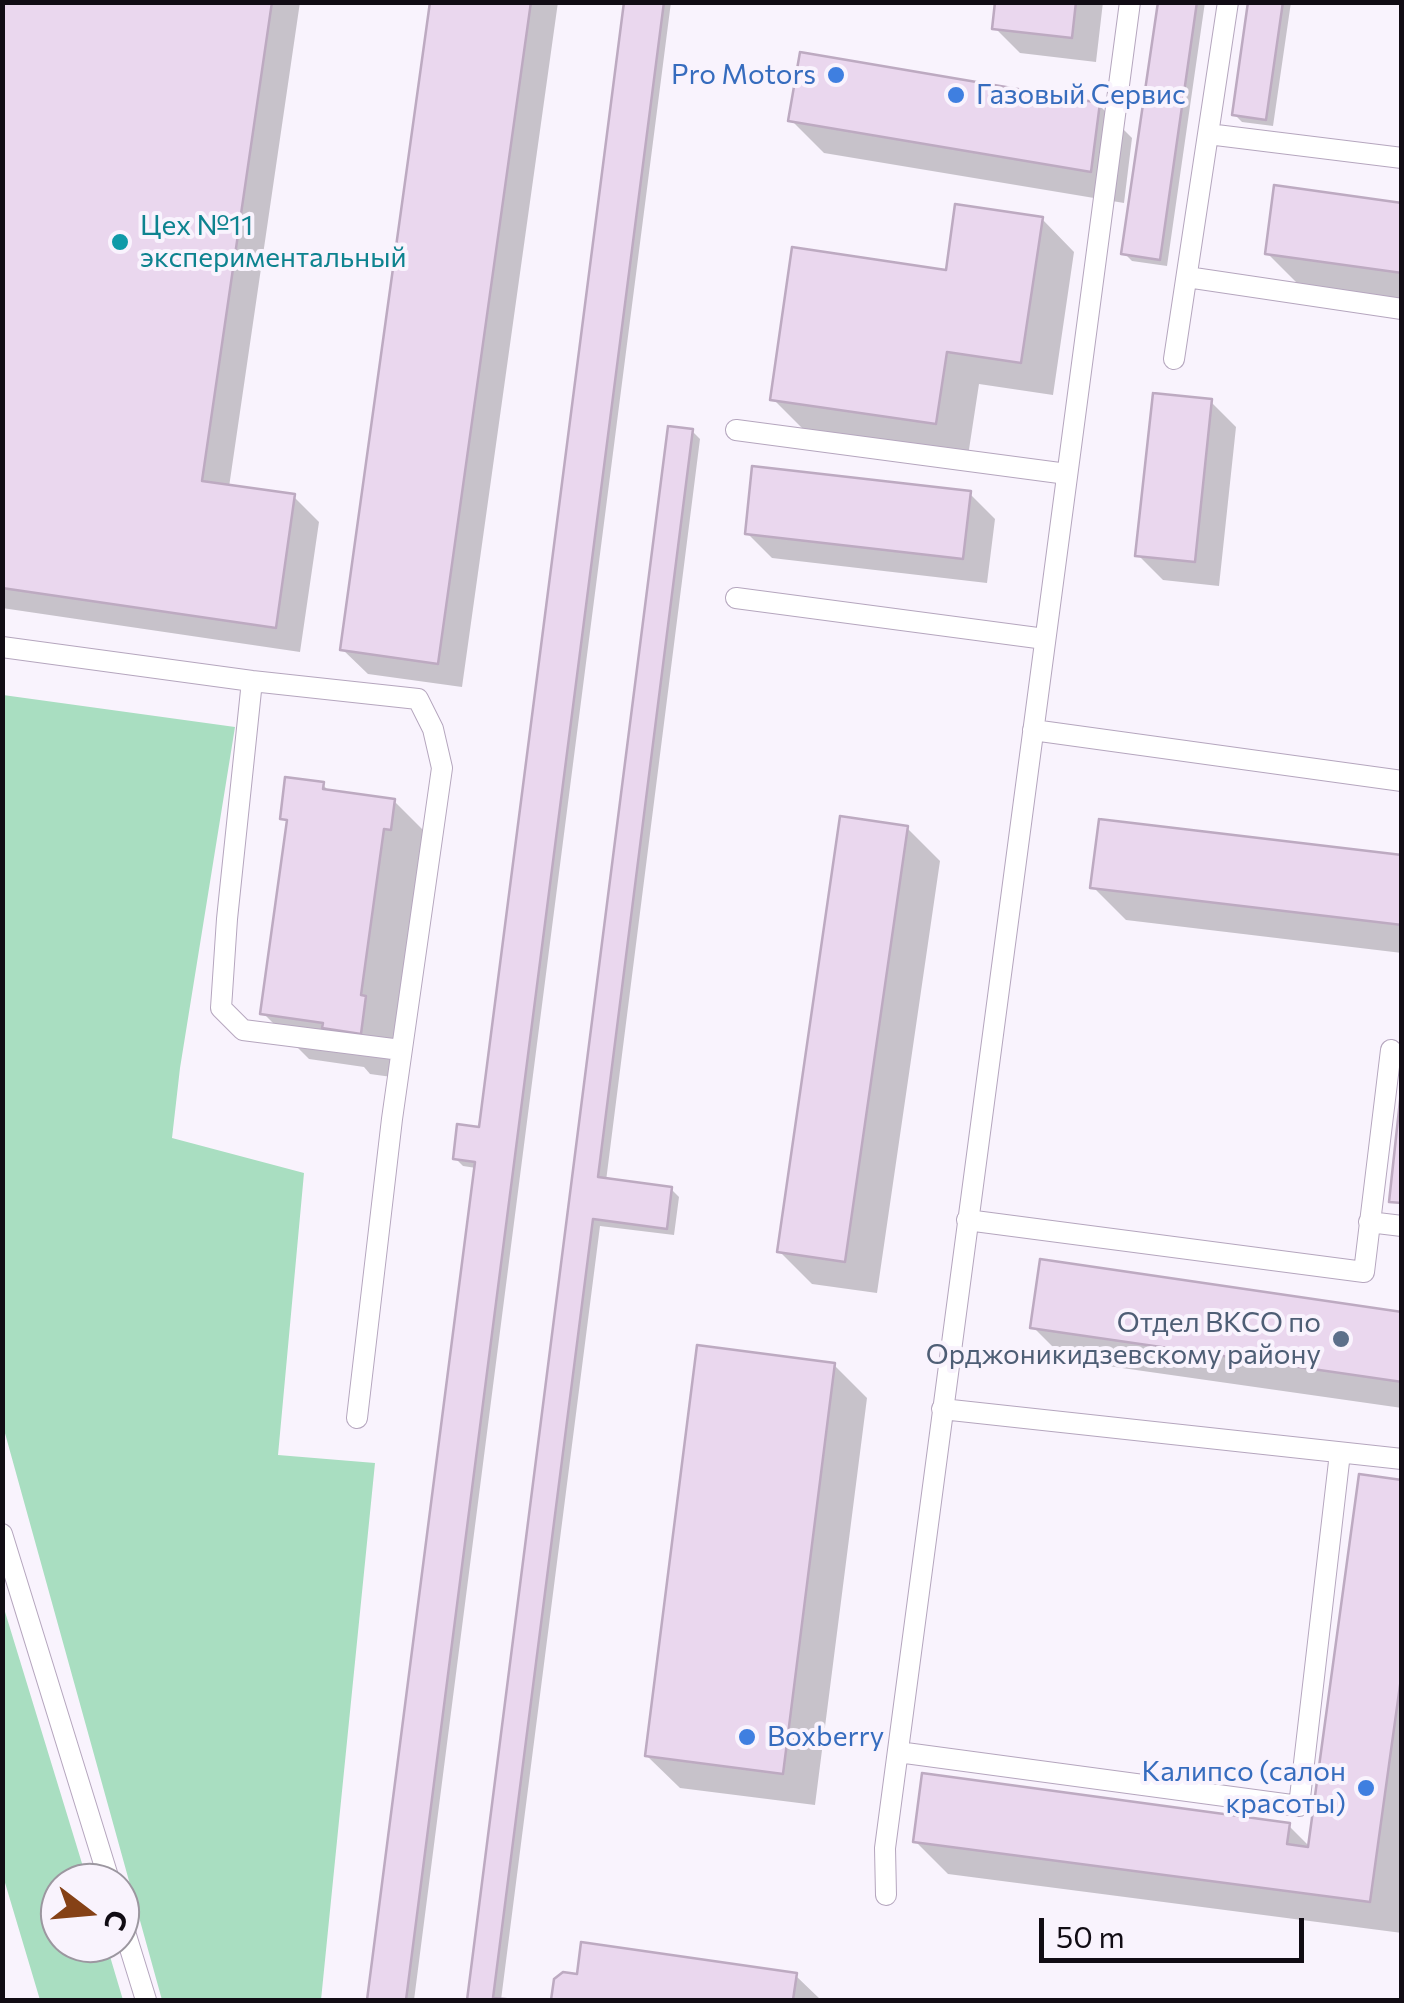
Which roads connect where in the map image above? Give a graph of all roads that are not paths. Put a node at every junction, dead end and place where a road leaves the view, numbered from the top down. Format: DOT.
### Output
graph roads {
  1 [pos="1130,2"];
  2 [pos="1228,2"];
  3 [pos="1208,134"];
  4 [pos="1402,158"];
  5 [pos="1186,277"];
  6 [pos="1402,309"];
  7 [pos="1174,359"];
  8 [pos="736,430"];
  9 [pos="1067,474"];
  10 [pos="736,598"];
  11 [pos="1045,638"];
  12 [pos="2,647"];
  13 [pos="252,681"];
  14 [pos="1033,730"];
  15 [pos="1402,780"];
  16 [pos="402,1050"];
  17 [pos="1391,1050"];
  18 [pos="967,1220"];
  19 [pos="1370,1222"];
  20 [pos="1402,1226"];
  21 [pos="942,1409"];
  22 [pos="358,1418"];
  23 [pos="1340,1452"];
  24 [pos="1402,1460"];
  25 [pos="2,1534"];
  26 [pos="898,1752"];
  27 [pos="104,1863"];
  28 [pos="886,1895"];
  29 [pos="135,1963"];
  30 [pos="146,2000"];
  1 -- 9 [label="lane"];
  2 -- 3 [label="lane"];
  3 -- 4 [label="lane"];
  3 -- 5 [label="lane"];
  5 -- 6 [label="lane"];
  5 -- 7 [label="lane"];
  8 -- 9 [label="lane"];
  9 -- 11 [label="lane"];
  10 -- 11 [label="lane"];
  11 -- 14 [label="lane"];
  12 -- 13 [label="lane"];
  13 -- 16 [label="lane"];
  13 -- 16 [label="lane"];
  14 -- 15 [label="lane"];
  14 -- 18 [label="lane"];
  16 -- 22 [label="lane"];
  17 -- 19 [label="lane"];
  18 -- 19 [label="lane"];
  18 -- 21 [label="lane"];
  19 -- 20 [label="lane"];
  21 -- 23 [label="lane"];
  21 -- 26 [label="lane"];
  23 -- 24 [label="lane"];
  23 -- 26 [label="lane"];
  25 -- 27 [label="lane"];
  26 -- 28 [label="lane"];
  29 -- 30 [label="lane"];
}
